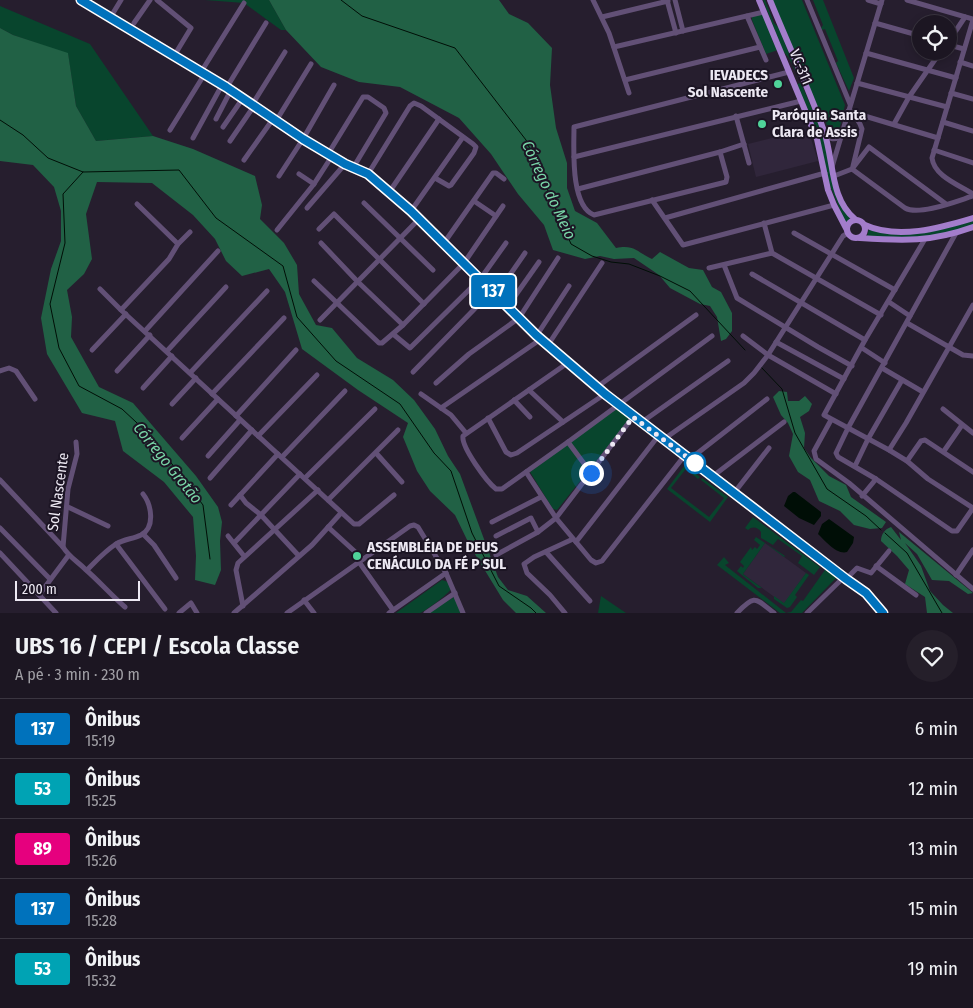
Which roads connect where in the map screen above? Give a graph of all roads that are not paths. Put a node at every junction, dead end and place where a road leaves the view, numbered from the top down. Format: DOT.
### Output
graph roads {
  1 [pos="81,0"];
  2 [pos="121,0"];
  3 [pos="150,0"];
  4 [pos="157,0"];
  5 [pos="593,0"];
  6 [pos="667,0"];
  7 [pos="675,0"];
  8 [pos="769,0"];
  9 [pos="808,0"];
  10 [pos="868,0"];
  11 [pos="907,0"];
  12 [pos="760,1"];
  13 [pos="881,2"];
  14 [pos="244,3"];
  15 [pos="764,12"];
  16 [pos="747,16"];
  17 [pos="602,17"];
  18 [pos="965,17"];
  19 [pos="110,18"];
  20 [pos="973,20"];
  21 [pos="134,23"];
  22 [pos="875,23"];
  23 [pos="266,24"];
  24 [pos="957,30"];
  25 [pos="683,31"];
  26 [pos="676,33"];
  27 [pos="912,33"];
  28 [pos="971,34"];
  29 [pos="957,46"];
  30 [pos="760,47"];
  31 [pos="614,48"];
  32 [pos="964,49"];
  33 [pos="285,52"];
  34 [pos="781,52"];
  35 [pos="866,53"];
  36 [pos="174,56"];
  37 [pos="766,60"];
  38 [pos="935,60"];
  39 [pos="960,62"];
  40 [pos="311,64"];
  41 [pos="973,66"];
  42 [pos="928,70"];
  43 [pos="789,72"];
  44 [pos="202,74"];
  45 [pos="801,76"];
  46 [pos="956,78"];
  47 [pos="625,80"];
  48 [pos="857,83"];
  49 [pos="334,85"];
  50 [pos="226,88"];
  51 [pos="629,93"];
  52 [pos="951,93"];
  53 [pos="909,97"];
  54 [pos="243,98"];
  55 [pos="973,99"];
  56 [pos="801,101"];
  57 [pos="850,104"];
  58 [pos="253,105"];
  59 [pos="947,107"];
  60 [pos="851,112"];
  61 [pos="736,116"];
  62 [pos="216,118"];
  63 [pos="439,119"];
  64 [pos="275,120"];
  65 [pos="942,122"];
  66 [pos="894,124"];
  67 [pos="222,127"];
  68 [pos="170,130"];
  69 [pos="973,131"];
  70 [pos="824,132"];
  71 [pos="841,136"];
  72 [pos="463,137"];
  73 [pos="193,138"];
  74 [pos="938,138"];
  75 [pos="303,139"];
  76 [pos="230,141"];
  77 [pos="744,144"];
  78 [pos="934,150"];
  79 [pos="720,152"];
  80 [pos="330,155"];
  81 [pos="574,157"];
  82 [pos="244,160"];
  83 [pos="748,163"];
  84 [pos="973,163"];
  85 [pos="345,164"];
  86 [pos="353,168"];
  87 [pos="832,168"];
  88 [pos="852,169"];
  89 [pos="825,173"];
  90 [pos="299,174"];
  91 [pos="368,174"];
  92 [pos="279,176"];
  93 [pos="834,176"];
  94 [pos="435,178"];
  95 [pos="504,179"];
  96 [pos="314,184"];
  97 [pos="578,189"];
  98 [pos="390,191"];
  99 [pos="973,195"];
  100 [pos="652,200"];
  101 [pos="474,201"];
  102 [pos="364,203"];
  103 [pos="138,204"];
  104 [pos="946,204"];
  105 [pos="834,205"];
  106 [pos="503,206"];
  107 [pos="307,208"];
  108 [pos="411,211"];
  109 [pos="496,216"];
  110 [pos="665,218"];
  111 [pos="973,218"];
  112 [pos="419,219"];
  113 [pos="855,219"];
  114 [pos="764,223"];
  115 [pos="865,225"];
  116 [pos="973,227"];
  117 [pos="319,229"];
  118 [pos="277,230"];
  119 [pos="190,232"];
  120 [pos="847,232"];
  121 [pos="794,233"];
  122 [pos="956,233"];
  123 [pos="400,238"];
  124 [pos="860,238"];
  125 [pos="925,239"];
  126 [pos="321,243"];
  127 [pos="444,243"];
  128 [pos="506,243"];
  129 [pos="178,244"];
  130 [pos="218,251"];
  131 [pos="525,253"];
  132 [pos="772,253"];
  133 [pos="831,254"];
  134 [pos="558,258"];
  135 [pos="379,260"];
  136 [pos="539,262"];
  137 [pos="464,263"];
  138 [pos="602,263"];
  139 [pos="724,265"];
  140 [pos="709,268"];
  141 [pos="433,270"];
  142 [pos="752,274"];
  143 [pos="480,278"];
  144 [pos="816,279"];
  145 [pos="314,281"];
  146 [pos="357,282"];
  147 [pos="569,286"];
  148 [pos="226,287"];
  149 [pos="100,289"];
  150 [pos="895,290"];
  151 [pos="267,291"];
  152 [pos="494,293"];
  153 [pos="801,302"];
  154 [pos="888,302"];
  155 [pos="337,304"];
  156 [pos="424,304"];
  157 [pos="973,305"];
  158 [pos="508,306"];
  159 [pos="121,310"];
  160 [pos="126,314"];
  161 [pos="696,315"];
  162 [pos="880,315"];
  163 [pos="910,316"];
  164 [pos="284,318"];
  165 [pos="519,318"];
  166 [pos="320,320"];
  167 [pos="907,322"];
  168 [pos="403,325"];
  169 [pos="786,327"];
  170 [pos="145,330"];
  171 [pos="393,334"];
  172 [pos="150,335"];
  173 [pos="712,336"];
  174 [pos="743,336"];
  175 [pos="539,337"];
  176 [pos="865,340"];
  177 [pos="776,342"];
  178 [pos="548,346"];
  179 [pos="949,346"];
  180 [pos="862,348"];
  181 [pos="92,350"];
  182 [pos="296,350"];
  183 [pos="167,351"];
  184 [pos="768,355"];
  185 [pos="172,356"];
  186 [pos="973,356"];
  187 [pos="728,361"];
  188 [pos="569,362"];
  189 [pos="852,366"];
  190 [pos="883,366"];
  191 [pos="0,371"];
  192 [pos="117,371"];
  193 [pos="413,372"];
  194 [pos="190,373"];
  195 [pos="317,375"];
  196 [pos="196,378"];
  197 [pos="844,379"];
  198 [pos="902,380"];
  199 [pos="436,383"];
  200 [pos="597,387"];
  201 [pos="143,388"];
  202 [pos="529,390"];
  203 [pos="345,391"];
  204 [pos="923,392"];
  205 [pos="212,394"];
  206 [pos="421,394"];
  207 [pos="605,394"];
  208 [pos="836,394"];
  209 [pos="35,399"];
  210 [pos="218,399"];
  211 [pos="767,399"];
  212 [pos="514,400"];
  213 [pos="172,404"];
  214 [pos="619,404"];
  215 [pos="441,408"];
  216 [pos="375,409"];
  217 [pos="943,409"];
  218 [pos="530,417"];
  219 [pos="633,417"];
  220 [pos="238,418"];
  221 [pos="488,418"];
  222 [pos="830,420"];
  223 [pos="563,422"];
  224 [pos="642,422"];
  225 [pos="784,422"];
  226 [pos="962,425"];
  227 [pos="848,428"];
  228 [pos="252,430"];
  229 [pos="398,430"];
  230 [pos="973,433"];
  231 [pos="464,435"];
  232 [pos="258,436"];
  233 [pos="659,436"];
  234 [pos="182,438"];
  235 [pos="664,439"];
  236 [pos="868,439"];
  237 [pos="76,442"];
  238 [pos="568,442"];
  239 [pos="769,448"];
  240 [pos="889,450"];
  241 [pos="944,451"];
  242 [pos="376,453"];
  243 [pos="208,456"];
  244 [pos="280,456"];
  245 [pos="688,457"];
  246 [pos="907,461"];
  247 [pos="855,466"];
  248 [pos="526,472"];
  249 [pos="973,472"];
  250 [pos="591,473"];
  251 [pos="300,474"];
  252 [pos="713,476"];
  253 [pos="210,478"];
  254 [pos="305,478"];
  255 [pos="876,479"];
  256 [pos="0,480"];
  257 [pos="402,482"];
  258 [pos="318,490"];
  259 [pos="734,493"];
  260 [pos="143,494"];
  261 [pos="240,495"];
  262 [pos="394,495"];
  263 [pos="862,496"];
  264 [pos="541,497"];
  265 [pos="328,500"];
  266 [pos="232,505"];
  267 [pos="68,506"];
  268 [pos="973,508"];
  269 [pos="341,512"];
  270 [pos="261,515"];
  271 [pos="556,518"];
  272 [pos="492,522"];
  273 [pos="108,526"];
  274 [pos="328,527"];
  275 [pos="0,528"];
  276 [pos="275,530"];
  277 [pos="538,532"];
  278 [pos="143,534"];
  279 [pos="228,536"];
  280 [pos="496,536"];
  281 [pos="575,540"];
  282 [pos="234,543"];
  283 [pos="116,544"];
  284 [pos="63,547"];
  285 [pos="973,550"];
  286 [pos="889,551"];
  287 [pos="546,552"];
  288 [pos="0,553"];
  289 [pos="496,555"];
  290 [pos="68,556"];
  291 [pos="244,556"];
  292 [pos="300,556"];
  293 [pos="361,560"];
  294 [pos="876,566"];
  295 [pos="87,570"];
  296 [pos="446,573"];
  297 [pos="956,575"];
  298 [pos="176,578"];
  299 [pos="845,578"];
  300 [pos="50,580"];
  301 [pos="973,589"];
  302 [pos="455,593"];
  303 [pos="39,595"];
  304 [pos="916,595"];
  305 [pos="304,600"];
  306 [pos="590,601"];
  307 [pos="243,606"];
  308 [pos="125,607"];
  309 [pos="165,608"];
  310 [pos="391,611"];
  311 [pos="881,612"];
  312 [pos="56,613"];
  313 [pos="180,613"];
  314 [pos="198,613"];
  315 [pos="234,613"];
  316 [pos="287,613"];
  317 [pos="314,613"];
  318 [pos="426,613"];
  319 [pos="463,613"];
  320 [pos="565,613"];
  321 [pos="737,613"];
  322 [pos="774,613"];
  323 [pos="808,613"];
  1 -- 19 [label="street"];
  2 -- 19 [label="street"];
  3 -- 21 [label="street"];
  4 -- 36 [label="street"];
  5 -- 17 [label="street"];
  6 -- 17 [label="street"];
  6 -- 26 [label="street"];
  7 -- 25 [label="street"];
  8 -- 45 [label="main road, VC-311"];
  9 -- 57 [label="street"];
  10 -- 13 [label="street"];
  11 -- 18 [label="street"];
  12 -- 15 [label="main road, VC-311"];
  13 -- 22 [label="street"];
  14 -- 44 [label="street"];
  15 -- 16 [label="street"];
  15 -- 34 [label="main road, VC-311"];
  16 -- 25 [label="street"];
  16 -- 30 [label="street"];
  17 -- 31 [label="street"];
  18 -- 20 [label="street"];
  18 -- 24 [label="street"];
  19 -- 36 [label="street"];
  20 -- 28 [label="street"];
  22 -- 27 [label="street"];
  22 -- 35 [label="street"];
  23 -- 50 [label="street"];
  25 -- 26 [label="street"];
  26 -- 31 [label="street"];
  28 -- 32 [label="street"];
  29 -- 32 [label="street"];
  30 -- 37 [label="street"];
  30 -- 47 [label="street"];
  31 -- 47 [label="street"];
  32 -- 39 [label="street"];
  33 -- 58 [label="street"];
  34 -- 43 [label="main road, VC-311"];
  34 -- 45 [label="main road"];
  35 -- 42 [label="street"];
  35 -- 48 [label="street"];
  36 -- 44 [label="street"];
  38 -- 42 [label="street"];
  39 -- 41 [label="street"];
  39 -- 46 [label="street"];
  40 -- 64 [label="street"];
  42 -- 46 [label="street"];
  42 -- 53 [label="street"];
  43 -- 56 [label="main road, VC-311"];
  43 -- 81 [label="street"];
  44 -- 50 [label="street"];
  44 -- 68 [label="street"];
  45 -- 70 [label="main road, VC-311"];
  46 -- 52 [label="street"];
  47 -- 51 [label="street"];
  48 -- 53 [label="street"];
  48 -- 57 [label="street"];
  49 -- 75 [label="street"];
  50 -- 54 [label="street"];
  50 -- 62 [label="street"];
  50 -- 73 [label="street"];
  52 -- 55 [label="street"];
  52 -- 59 [label="street"];
  53 -- 59 [label="street"];
  53 -- 66 [label="street"];
  54 -- 58 [label="street"];
  54 -- 67 [label="street"];
  56 -- 61 [label="street"];
  56 -- 89 [label="main road, VC-311"];
  57 -- 60 [label="street"];
  58 -- 64 [label="street"];
  58 -- 76 [label="street"];
  59 -- 65 [label="street"];
  60 -- 66 [label="street"];
  60 -- 71 [label="street"];
  60 -- 88 [label="street"];
  61 -- 77 [label="street"];
  61 -- 81 [label="street"];
  63 -- 72 [label="street"];
  63 -- 91 [label="street"];
  63 -- 98 [label="street"];
  64 -- 75 [label="street"];
  64 -- 82 [label="street"];
  65 -- 69 [label="street"];
  65 -- 74 [label="street"];
  66 -- 74 [label="street"];
  70 -- 71 [label="street"];
  70 -- 87 [label="main road, VC-311"];
  71 -- 87 [label="street"];
  72 -- 94 [label="street"];
  72 -- 94 [label="street"];
  74 -- 78 [label="street"];
  75 -- 80 [label="street"];
  75 -- 92 [label="street"];
  77 -- 79 [label="street"];
  77 -- 83 [label="street"];
  78 -- 84 [label="street"];
  78 -- 99 [label="street"];
  79 -- 97 [label="street"];
  79 -- 100 [label="street"];
  80 -- 85 [label="street"];
  80 -- 86 [label="street"];
  80 -- 96 [label="street"];
  81 -- 97 [label="street"];
  85 -- 86 [label="street"];
  85 -- 107 [label="street"];
  86 -- 91 [label="street"];
  87 -- 93 [label="main road, VC-311"];
  88 -- 93 [label="street"];
  88 -- 104 [label="street"];
  88 -- 104 [label="street"];
  89 -- 105 [label="main road, VC-311"];
  89 -- 110 [label="street"];
  90 -- 96 [label="street"];
  91 -- 98 [label="street"];
  93 -- 113 [label="main road, VC-311"];
  94 -- 108 [label="street"];
  95 -- 101 [label="street"];
  96 -- 118 [label="street"];
  97 -- 100 [label="street"];
  98 -- 108 [label="street"];
  99 -- 104 [label="street"];
  100 -- 110 [label="street"];
  101 -- 109 [label="street"];
  101 -- 127 [label="street"];
  102 -- 123 [label="street"];
  103 -- 129 [label="street"];
  105 -- 114 [label="street"];
  105 -- 120 [label="main road, VC-311"];
  106 -- 109 [label="street"];
  108 -- 112 [label="street"];
  109 -- 137 [label="street"];
  110 -- 114 [label="street"];
  111 -- 115 [label="main road"];
  112 -- 123 [label="street"];
  112 -- 127 [label="street"];
  113 -- 115 [label="main road"];
  113 -- 120 [label="main road"];
  114 -- 132 [label="street"];
  115 -- 124 [label="main road"];
  116 -- 122 [label="main road"];
  117 -- 135 [label="street"];
  119 -- 129 [label="street"];
  120 -- 124 [label="main road"];
  120 -- 133 [label="street"];
  121 -- 133 [label="street"];
  122 -- 125 [label="main road"];
  122 -- 163 [label="street"];
  123 -- 135 [label="street"];
  123 -- 141 [label="street"];
  124 -- 125 [label="main road"];
  125 -- 150 [label="street"];
  126 -- 146 [label="street"];
  127 -- 137 [label="street"];
  128 -- 143 [label="street"];
  129 -- 159 [label="street"];
  130 -- 170 [label="street"];
  131 -- 152 [label="street"];
  132 -- 139 [label="street"];
  132 -- 144 [label="street"];
  133 -- 144 [label="street"];
  133 -- 150 [label="street"];
  134 -- 165 [label="street"];
  135 -- 146 [label="street"];
  135 -- 156 [label="street"];
  136 -- 158 [label="street"];
  137 -- 143 [label="street"];
  137 -- 156 [label="street"];
  138 -- 178 [label="street"];
  139 -- 140 [label="street"];
  139 -- 169 [label="street"];
  142 -- 153 [label="street"];
  143 -- 152 [label="street"];
  143 -- 171 [label="street"];
  144 -- 153 [label="street"];
  144 -- 162 [label="street"];
  145 -- 155 [label="street"];
  146 -- 155 [label="street"];
  146 -- 168 [label="street"];
  147 -- 175 [label="street"];
  148 -- 183 [label="street"];
  149 -- 159 [label="street"];
  150 -- 154 [label="street"];
  151 -- 194 [label="street"];
  152 -- 158 [label="street"];
  152 -- 193 [label="street"];
  153 -- 169 [label="street"];
  153 -- 176 [label="street"];
  154 -- 162 [label="street"];
  154 -- 163 [label="street"];
  155 -- 166 [label="street"];
  155 -- 171 [label="street"];
  156 -- 168 [label="street"];
  157 -- 179 [label="street"];
  158 -- 165 [label="street"];
  159 -- 160 [label="street"];
  160 -- 170 [label="street"];
  160 -- 181 [label="street"];
  161 -- 200 [label="street"];
  162 -- 176 [label="street"];
  163 -- 167 [label="street"];
  164 -- 205 [label="street"];
  165 -- 175 [label="street"];
  165 -- 199 [label="street"];
  167 -- 179 [label="street"];
  167 -- 190 [label="street"];
  168 -- 171 [label="street"];
  169 -- 177 [label="street"];
  169 -- 189 [label="street"];
  170 -- 172 [label="street"];
  172 -- 183 [label="street"];
  172 -- 192 [label="street"];
  173 -- 214 [label="street"];
  174 -- 184 [label="street"];
  175 -- 178 [label="street"];
  175 -- 215 [label="street"];
  176 -- 180 [label="street"];
  177 -- 184 [label="street"];
  177 -- 197 [label="street"];
  178 -- 188 [label="street"];
  179 -- 186 [label="street"];
  179 -- 204 [label="street"];
  180 -- 189 [label="street"];
  180 -- 190 [label="street"];
  182 -- 220 [label="street"];
  183 -- 185 [label="street"];
  184 -- 208 [label="street"];
  184 -- 235 [label="street"];
  185 -- 194 [label="street"];
  185 -- 201 [label="street"];
  187 -- 224 [label="street"];
  188 -- 200 [label="street"];
  188 -- 202 [label="street"];
  189 -- 197 [label="street"];
  190 -- 198 [label="street"];
  190 -- 227 [label="street"];
  191 -- 209 [label="street"];
  194 -- 196 [label="street"];
  195 -- 232 [label="street"];
  196 -- 205 [label="street"];
  196 -- 213 [label="street"];
  197 -- 208 [label="street"];
  198 -- 204 [label="street"];
  198 -- 236 [label="street"];
  200 -- 207 [label="street"];
  202 -- 212 [label="street"];
  202 -- 223 [label="street"];
  203 -- 244 [label="street"];
  204 -- 240 [label="street"];
  205 -- 210 [label="street"];
  206 -- 215 [label="street"];
  207 -- 214 [label="street"];
  207 -- 223 [label="street"];
  208 -- 222 [label="street"];
  210 -- 220 [label="street"];
  210 -- 234 [label="street"];
  211 -- 245 [label="street"];
  212 -- 218 [label="street"];
  212 -- 221 [label="street"];
  214 -- 219 [label="street"];
  214 -- 238 [label="street"];
  215 -- 231 [label="street"];
  216 -- 254 [label="street"];
  217 -- 226 [label="street"];
  219 -- 224 [label="street"];
  219 -- 250 [label="street"];
  220 -- 228 [label="street"];
  220 -- 243 [label="street"];
  221 -- 223 [label="street"];
  221 -- 231 [label="street"];
  222 -- 227 [label="street"];
  222 -- 263 [label="street"];
  224 -- 233 [label="street"];
  225 -- 252 [label="street"];
  226 -- 230 [label="street"];
  226 -- 241 [label="street"];
  227 -- 236 [label="street"];
  227 -- 247 [label="street"];
  228 -- 232 [label="street"];
  228 -- 253 [label="street"];
  229 -- 242 [label="street"];
  231 -- 248 [label="street"];
  232 -- 244 [label="street"];
  233 -- 235 [label="street"];
  233 -- 281 [label="street"];
  235 -- 245 [label="street"];
  236 -- 240 [label="street"];
  236 -- 247 [label="street"];
  237 -- 267 [label="street, Sol Nascente"];
  238 -- 248 [label="street"];
  238 -- 250 [label="street"];
  239 -- 259 [label="street"];
  240 -- 246 [label="street"];
  241 -- 246 [label="street"];
  241 -- 249 [label="street"];
  242 -- 257 [label="street"];
  242 -- 265 [label="street"];
  244 -- 251 [label="street"];
  244 -- 261 [label="street"];
  245 -- 252 [label="street"];
  245 -- 281 [label="street"];
  246 -- 268 [label="street"];
  247 -- 255 [label="street"];
  248 -- 264 [label="street"];
  250 -- 271 [label="street"];
  251 -- 254 [label="street"];
  251 -- 270 [label="street"];
  252 -- 259 [label="street"];
  254 -- 258 [label="street"];
  255 -- 263 [label="street"];
  255 -- 268 [label="street"];
  256 -- 284 [label="street, Sol Nascente"];
  258 -- 265 [label="street"];
  258 -- 276 [label="street"];
  259 -- 299 [label="street"];
  260 -- 278 [label="street"];
  261 -- 266 [label="street"];
  261 -- 270 [label="street"];
  262 -- 269 [label="street"];
  263 -- 297 [label="street"];
  264 -- 271 [label="street"];
  264 -- 272 [label="street"];
  265 -- 269 [label="street"];
  267 -- 273 [label="street"];
  267 -- 284 [label="street, Sol Nascente"];
  269 -- 274 [label="street"];
  270 -- 276 [label="street"];
  270 -- 282 [label="street"];
  271 -- 277 [label="street"];
  271 -- 281 [label="street"];
  274 -- 292 [label="street"];
  274 -- 293 [label="street"];
  275 -- 300 [label="street"];
  276 -- 291 [label="street"];
  276 -- 292 [label="street"];
  277 -- 280 [label="street"];
  277 -- 289 [label="street"];
  278 -- 283 [label="street"];
  278 -- 298 [label="street"];
  279 -- 282 [label="street"];
  281 -- 287 [label="street"];
  282 -- 291 [label="street"];
  283 -- 295 [label="street"];
  283 -- 309 [label="street"];
  284 -- 290 [label="street, Sol Nascente"];
  285 -- 297 [label="street"];
  286 -- 294 [label="street"];
  287 -- 306 [label="street"];
  287 -- 320 [label="street"];
  288 -- 303 [label="street"];
  290 -- 295 [label="street, Sol Nascente"];
  290 -- 300 [label="street"];
  291 -- 307 [label="street"];
  292 -- 307 [label="street"];
  293 -- 296 [label="street"];
  293 -- 305 [label="street"];
  293 -- 310 [label="street"];
  294 -- 299 [label="street"];
  294 -- 304 [label="street"];
  295 -- 308 [label="street, Sol Nascente"];
  296 -- 302 [label="street"];
  296 -- 310 [label="street"];
  297 -- 301 [label="street"];
  299 -- 311 [label="street"];
  299 -- 323 [label="street"];
  300 -- 303 [label="street"];
  302 -- 318 [label="street"];
  302 -- 319 [label="street"];
  303 -- 312 [label="street"];
  305 -- 316 [label="street"];
  305 -- 317 [label="street"];
  307 -- 315 [label="street"];
  313 -- 314 [label="street"];
  321 -- 322 [label="street"];
}
